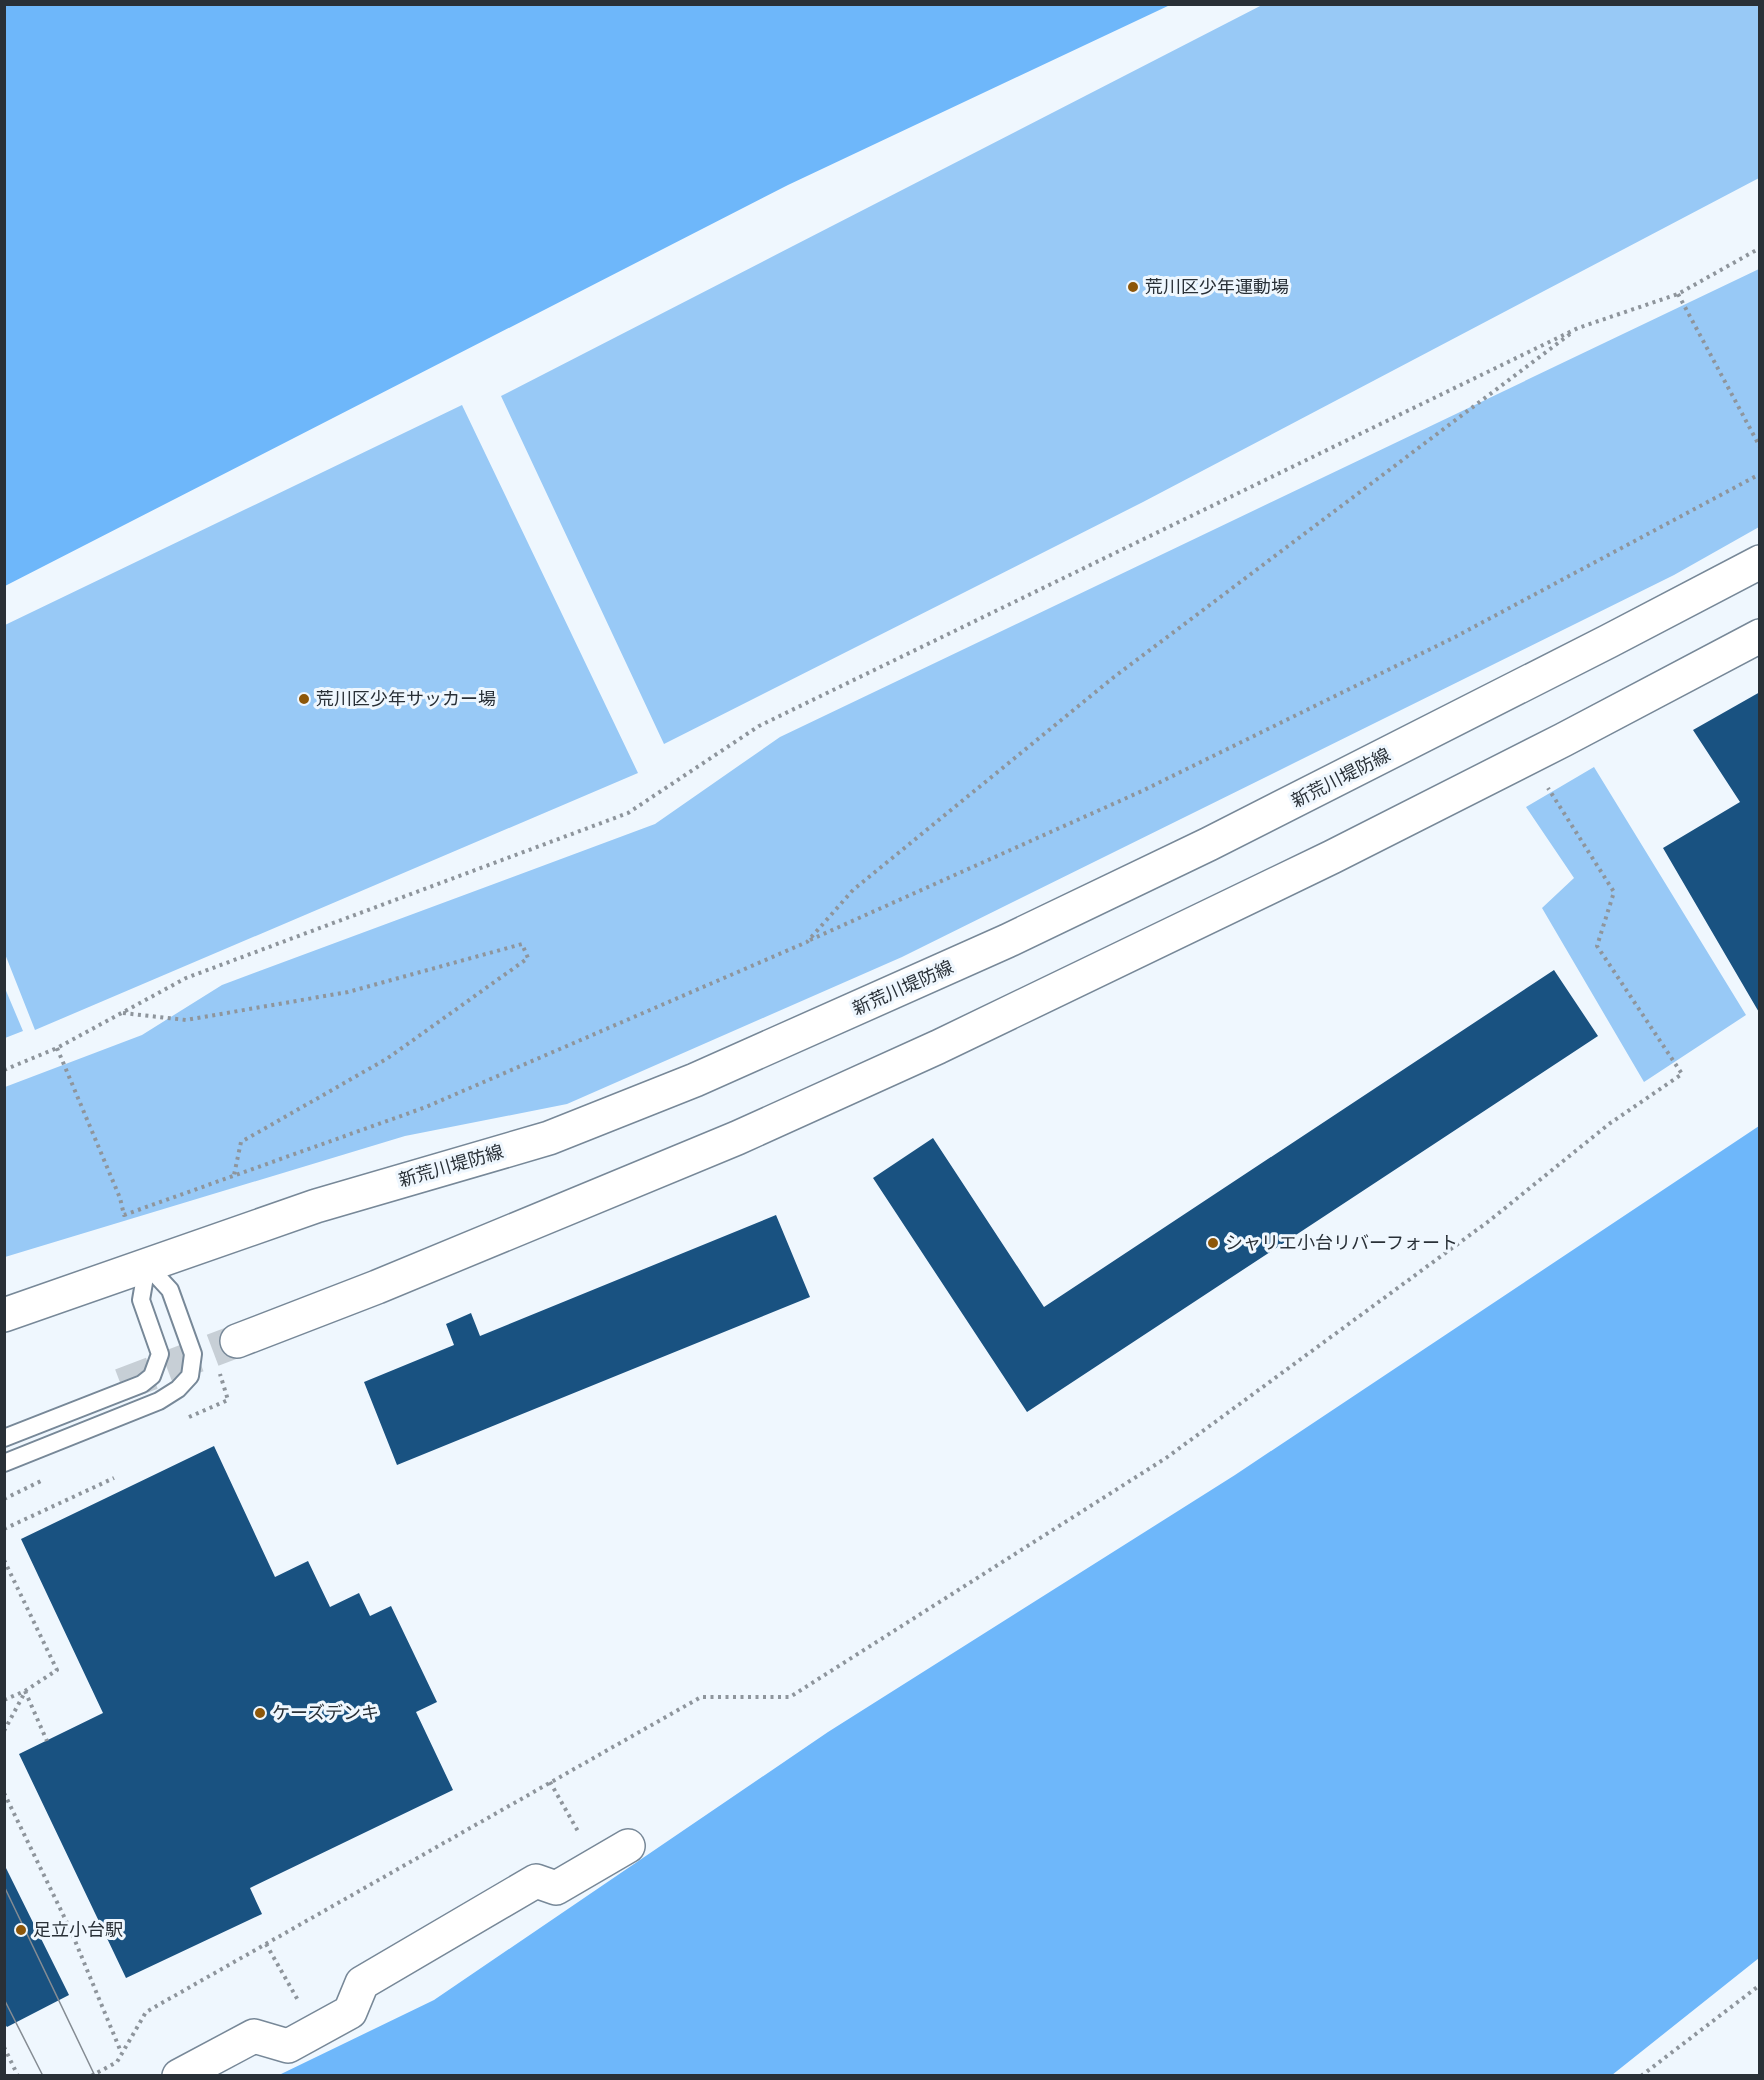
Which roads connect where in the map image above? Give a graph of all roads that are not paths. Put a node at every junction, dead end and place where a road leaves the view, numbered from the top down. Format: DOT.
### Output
graph roads {
  1 [pos="1760,562"];
  2 [pos="1760,636"];
  3 [pos="147,1265"];
  4 [pos="4,1315"];
  5 [pos="237,1341"];
  6 [pos="4,1438"];
  7 [pos="4,1462"];
  8 [pos="628,1846"];
  9 [pos="179,2076"];
  1 -- 3 [label="main road, 新荒川堤防線"];
  2 -- 5 [label="main road"];
  3 -- 4 [label="main road, 新荒川堤防線"];
  3 -- 6 [label="lane"];
  3 -- 7 [label="lane"];
  8 -- 9 [label="main road"];
}
